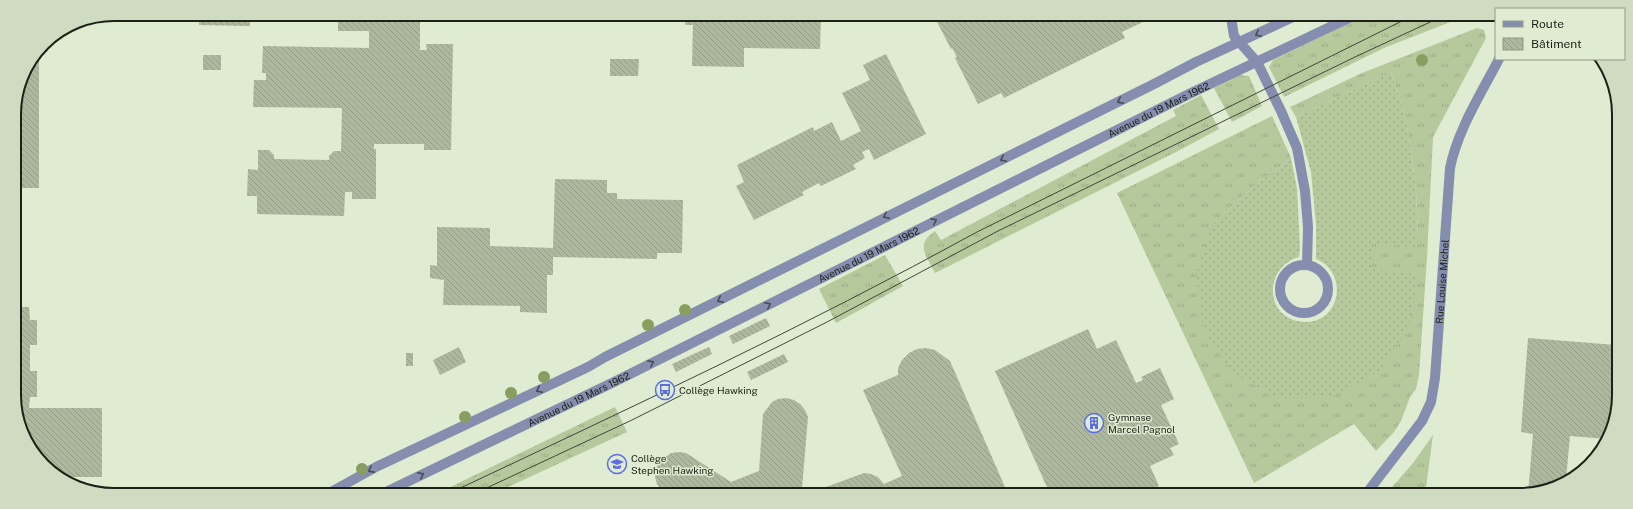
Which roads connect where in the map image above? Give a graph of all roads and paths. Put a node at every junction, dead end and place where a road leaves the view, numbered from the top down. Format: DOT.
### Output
graph roads {
  1 [pos="1232,21"];
  2 [pos="1285,21"];
  3 [pos="1343,21"];
  4 [pos="1239,43"];
  5 [pos="1499,60"];
  6 [pos="1257,62"];
  7 [pos="1307,265"];
  8 [pos="338,488"];
  9 [pos="394,488"];
  10 [pos="1371,488"];
  1 -- 4 [label="street"];
  2 -- 4 [label="street, one-way"];
  3 -- 6 [label="street, Avenue du 19 Mars 1962"];
  4 -- 6 [label="street"];
  4 -- 8 [label="street, one-way"];
  5 -- 10 [label="street, Rue Louise Michel"];
  6 -- 7 [label="street"];
  9 -- 6 [label="street, Avenue du 19 Mars 1962, one-way"];
  7 -- 7 [label="street"];
}
